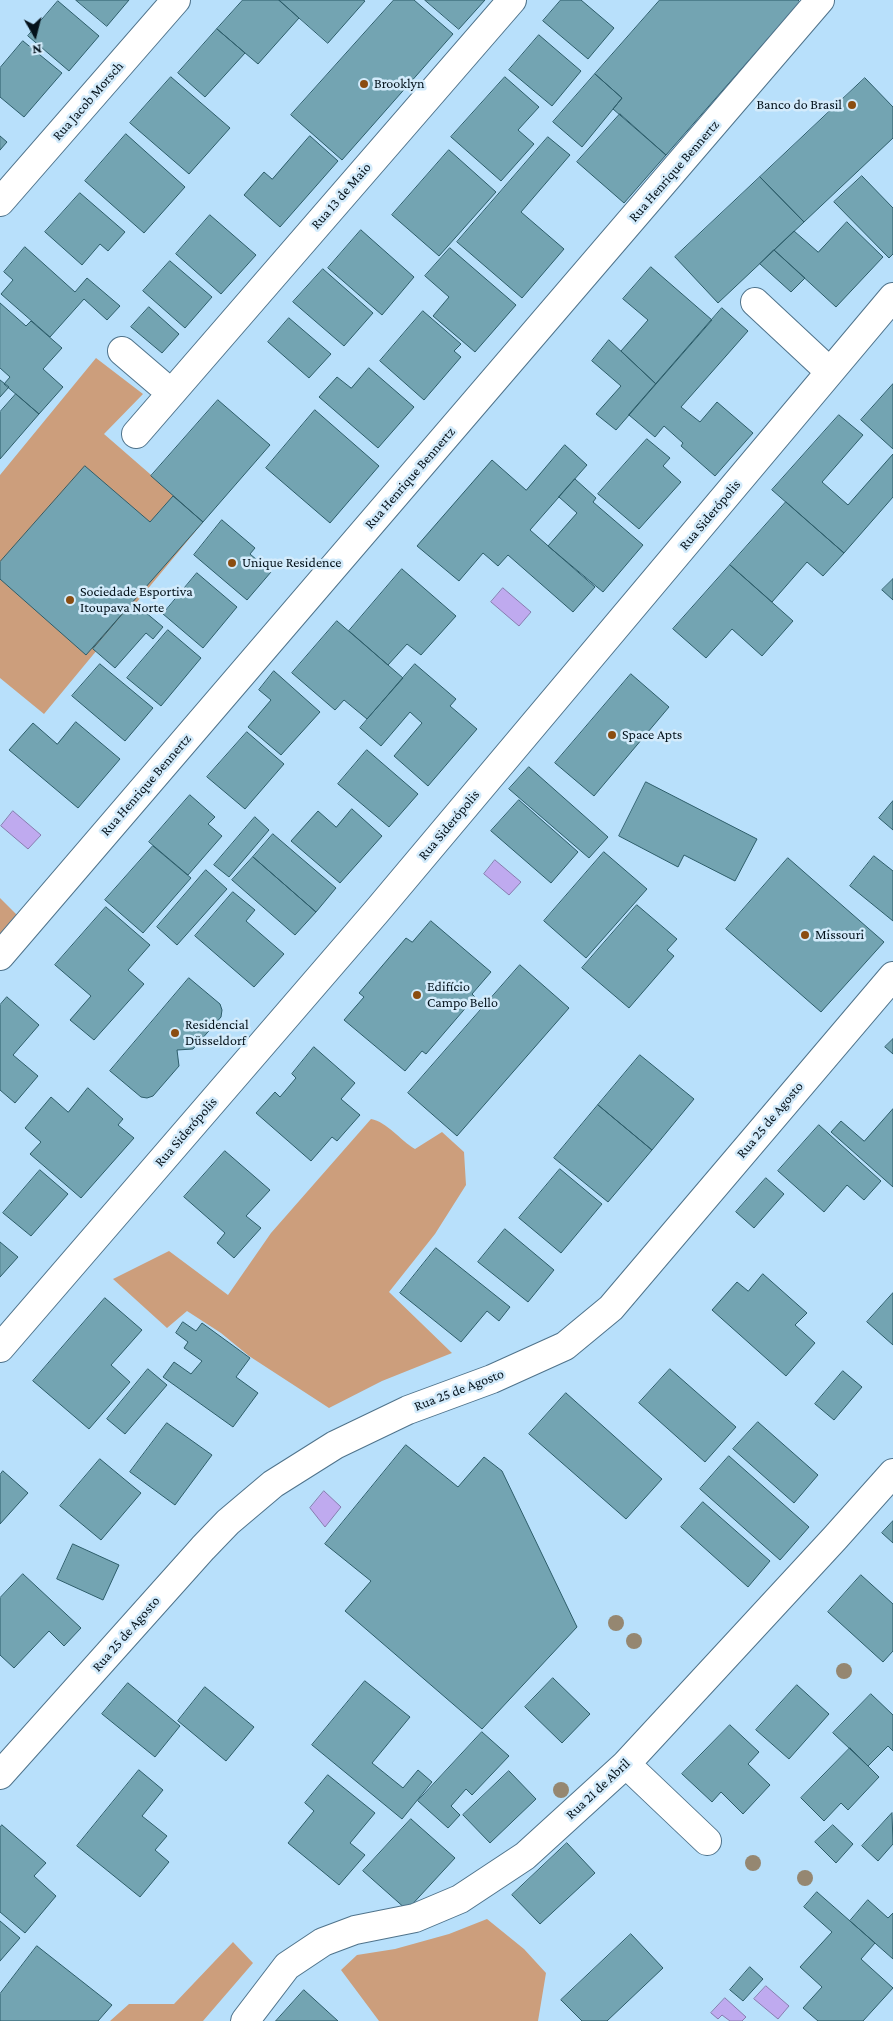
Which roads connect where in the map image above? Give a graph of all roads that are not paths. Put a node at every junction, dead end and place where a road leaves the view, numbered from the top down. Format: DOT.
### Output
graph roads {
  1 [pos="176,0"];
  2 [pos="512,0"];
  3 [pos="820,0"];
  4 [pos="0,202"];
  5 [pos="893,297"];
  6 [pos="755,302"];
  7 [pos="122,351"];
  8 [pos="830,372"];
  9 [pos="171,393"];
  10 [pos="136,434"];
  11 [pos="0,956"];
  12 [pos="893,976"];
  13 [pos="0,1348"];
  14 [pos="893,1473"];
  15 [pos="626,1764"];
  16 [pos="0,1775"];
  17 [pos="707,1841"];
  18 [pos="245,2021"];
  1 -- 4 [label="street, Rua Jacob Morsch"];
  2 -- 9 [label="street, Rua 13 de Maio"];
  3 -- 11 [label="street, Rua Henrique Bennertz"];
  5 -- 8 [label="street, Rua Siderópolis"];
  6 -- 8 [label="street"];
  7 -- 9 [label="street"];
  8 -- 13 [label="street, Rua Siderópolis"];
  9 -- 10 [label="street, Rua 13 de Maio"];
  12 -- 16 [label="street, Rua 25 de Agosto"];
  14 -- 15 [label="street, Rua 21 de Abril"];
  15 -- 17 [label="street"];
  15 -- 18 [label="street, Rua 21 de Abril"];
}
